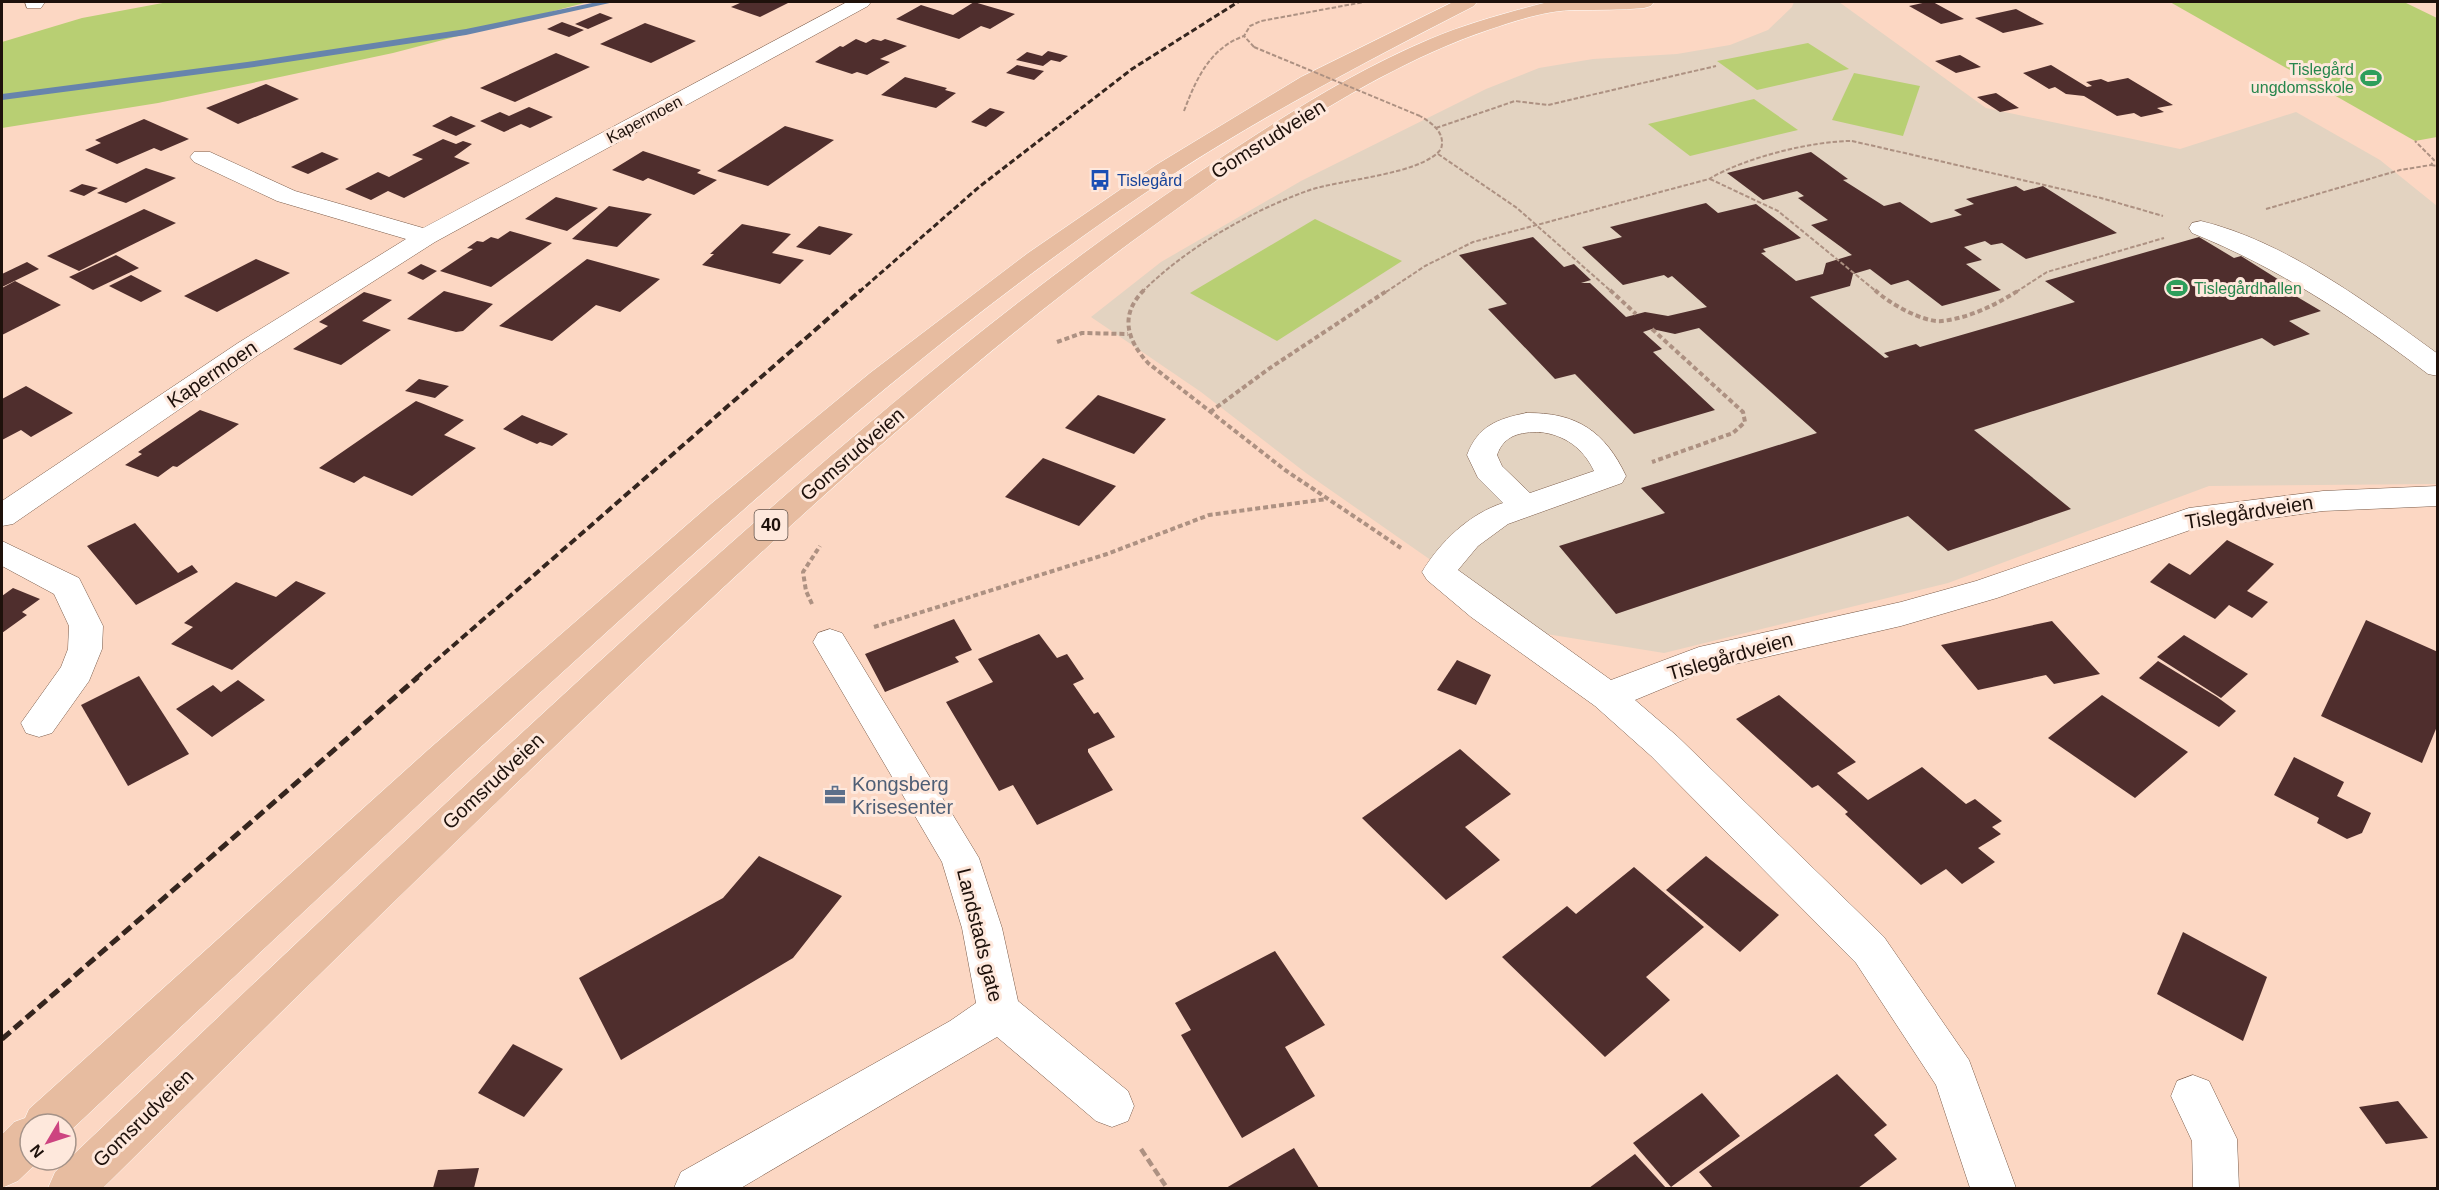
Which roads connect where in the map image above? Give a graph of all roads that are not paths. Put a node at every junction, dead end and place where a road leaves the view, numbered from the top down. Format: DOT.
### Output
graph roads {
  1 [pos="861,2"];
  2 [pos="1467,2"];
  3 [pos="1644,2"];
  4 [pos="1564,3"];
  5 [pos="202,157"];
  6 [pos="2201,228"];
  7 [pos="426,237"];
  8 [pos="2438,368"];
  9 [pos="2438,496"];
  10 [pos="1524,506"];
  11 [pos="2,516"];
  12 [pos="2,552"];
  13 [pos="830,642"];
  14 [pos="1607,696"];
  15 [pos="39,723"];
  16 [pos="999,1012"];
  17 [pos="2193,1096"];
  18 [pos="1112,1106"];
  19 [pos="58,1112"];
  20 [pos="18,1150"];
  21 [pos="2,1165"];
  22 [pos="71,1188"];
  23 [pos="697,1188"];
  24 [pos="1993,1188"];
  25 [pos="2216,1188"];
  1 -- 7 [label="street, Kapermoen"];
  2 -- 19 [label="main road, Gomsrudveien / 40"];
  3 -- 4 [label="main road, 40"];
  4 -- 22 [label="main road, Gomsrudveien / 40"];
  5 -- 7 [label="street"];
  6 -- 8 [label="street"];
  7 -- 11 [label="street, Kapermoen"];
  9 -- 14 [label="street, Tislegårdveien"];
  10 -- 10 [label="street"];
  10 -- 14 [label="street"];
  12 -- 15 [label="street"];
  13 -- 16 [label="street, Landstads gate"];
  14 -- 24 [label="street"];
  16 -- 18 [label="street, Landstads gate"];
  16 -- 23 [label="street, Landstads gate"];
  17 -- 25 [label="street"];
  20 -- 21 [label="main road"];
}
